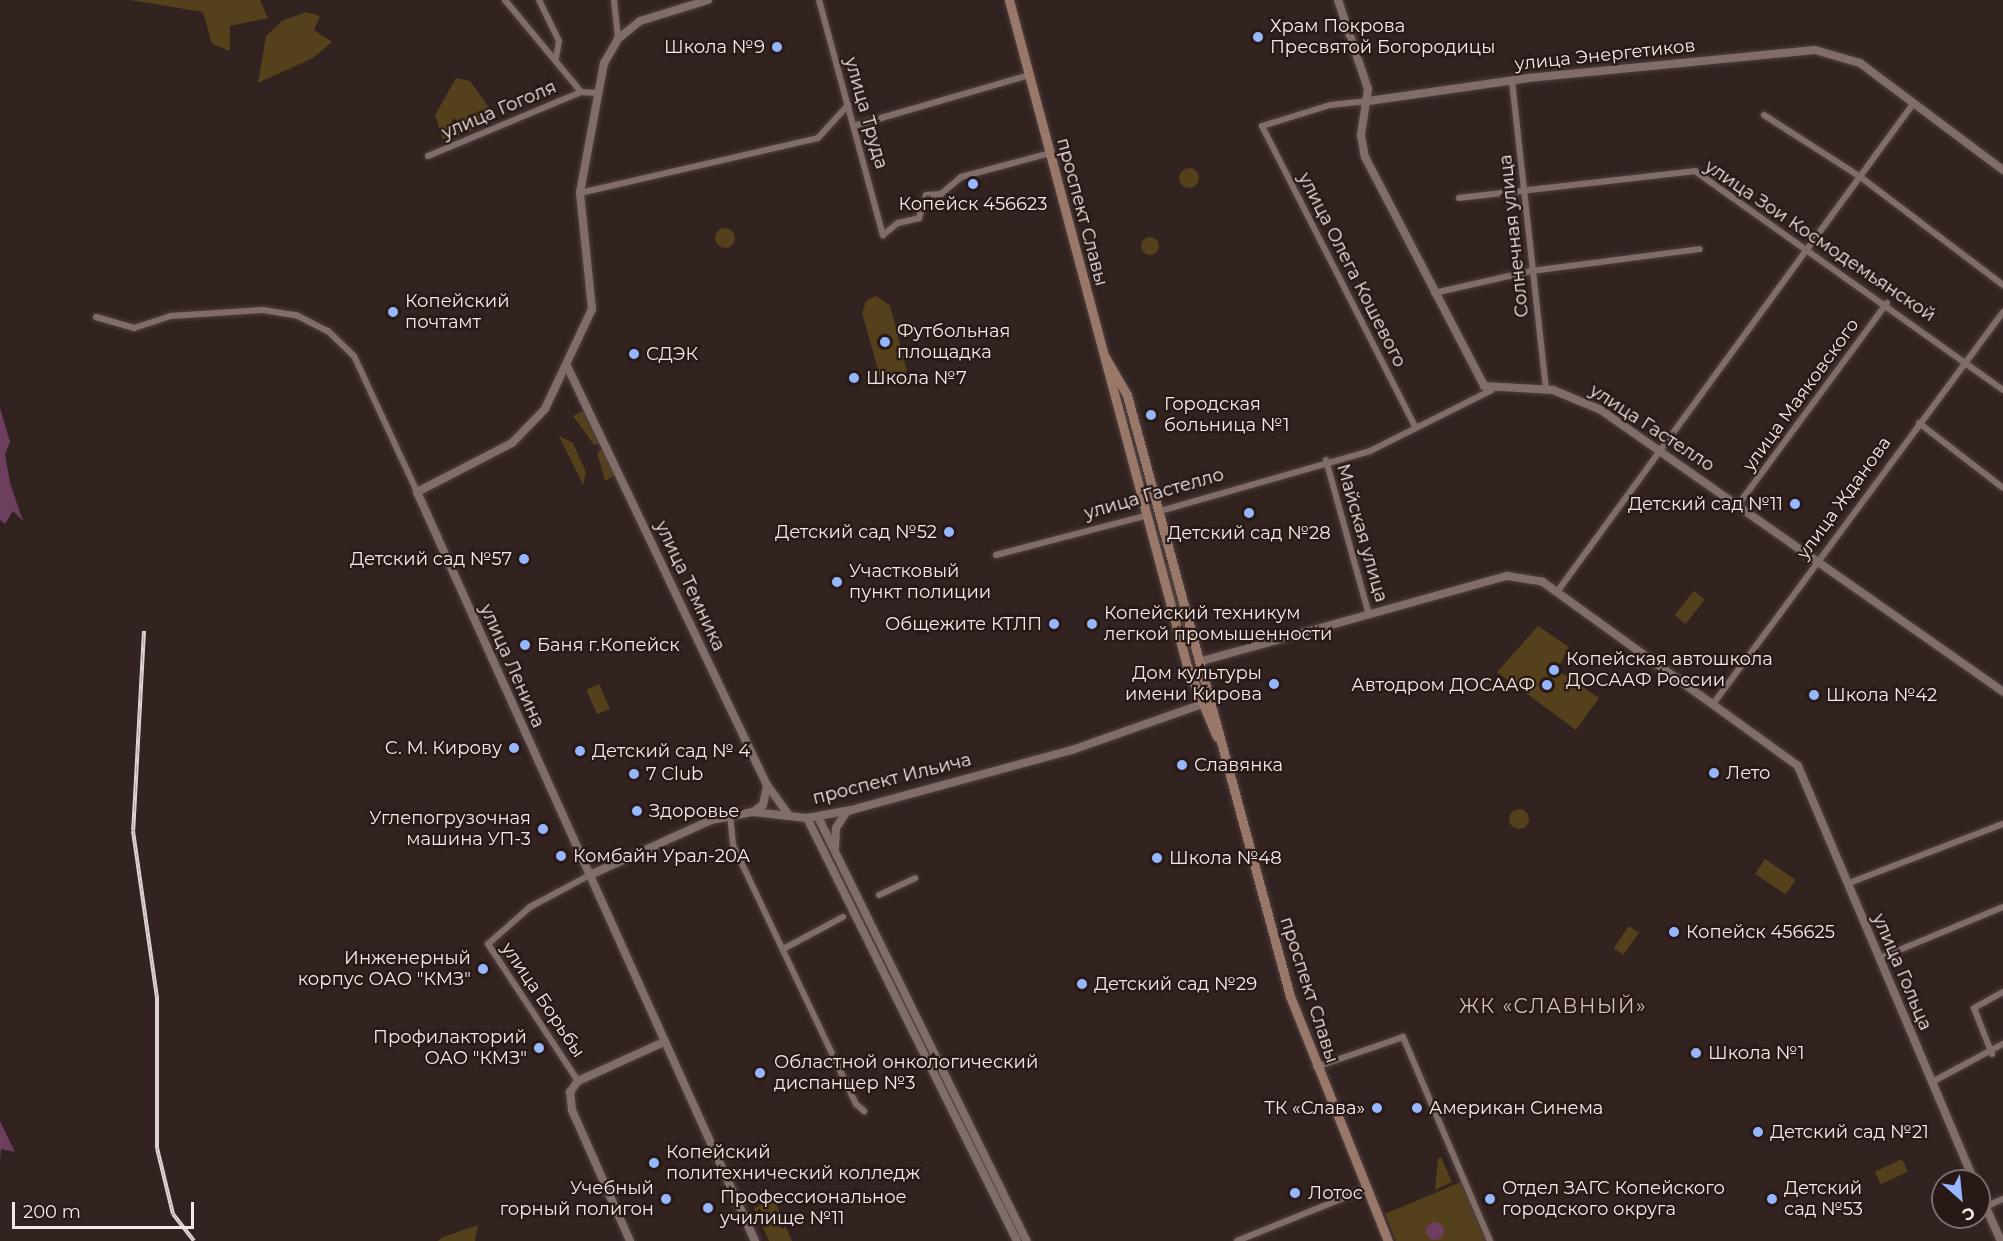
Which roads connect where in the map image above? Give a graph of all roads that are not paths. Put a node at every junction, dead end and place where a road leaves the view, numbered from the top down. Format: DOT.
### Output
graph roads {
  1 [pos="505,0"];
  2 [pos="539,0"];
  3 [pos="615,0"];
  4 [pos="708,0"];
  5 [pos="819,0"];
  6 [pos="1009,0"];
  7 [pos="1338,0"];
  8 [pos="618,39"];
  9 [pos="556,58"];
  10 [pos="1029,75"];
  11 [pos="1512,81"];
  12 [pos="581,92"];
  13 [pos="596,93"];
  14 [pos="1369,101"];
  15 [pos="1912,104"];
  16 [pos="848,105"];
  17 [pos="1764,115"];
  18 [pos="857,125"];
  19 [pos="1050,153"];
  20 [pos="428,156"];
  21 [pos="2003,170"];
  22 [pos="1859,176"];
  23 [pos="1524,188"];
  24 [pos="580,193"];
  25 [pos="1459,198"];
  26 [pos="1700,249"];
  27 [pos="1810,249"];
  28 [pos="1531,272"];
  29 [pos="2003,285"];
  30 [pos="1434,293"];
  31 [pos="1887,303"];
  32 [pos="2003,312"];
  33 [pos="96,317"];
  34 [pos="1105,357"];
  35 [pos="1965,359"];
  36 [pos="568,368"];
  37 [pos="1546,389"];
  38 [pos="1492,390"];
  39 [pos="2003,390"];
  40 [pos="1919,423"];
  41 [pos="1416,428"];
  42 [pos="1661,451"];
  43 [pos="1326,460"];
  44 [pos="2003,488"];
  45 [pos="417,492"];
  46 [pos="1738,506"];
  47 [pos="1160,511"];
  48 [pos="1145,516"];
  49 [pos="996,555"];
  50 [pos="1173,560"];
  51 [pos="1817,561"];
  52 [pos="1159,564"];
  53 [pos="1557,592"];
  54 [pos="1369,615"];
  55 [pos="1202,662"];
  56 [pos="1187,666"];
  57 [pos="2003,692"];
  58 [pos="1213,701"];
  59 [pos="1713,704"];
  60 [pos="1200,705"];
  61 [pos="1220,742"];
  62 [pos="767,785"];
  63 [pos="848,811"];
  64 [pos="753,812"];
  65 [pos="788,814"];
  66 [pos="730,815"];
  67 [pos="818,816"];
  68 [pos="807,818"];
  69 [pos="2003,824"];
  70 [pos="836,852"];
  71 [pos="590,875"];
  72 [pos="915,878"];
  73 [pos="1849,883"];
  74 [pos="879,895"];
  75 [pos="2003,907"];
  76 [pos="843,917"];
  77 [pos="492,936"];
  78 [pos="785,948"];
  79 [pos="1880,958"];
  80 [pos="2003,992"];
  81 [pos="664,1042"];
  82 [pos="2003,1044"];
  83 [pos="1992,1054"];
  84 [pos="1316,1067"];
  85 [pos="941,1074"];
  86 [pos="579,1081"];
  87 [pos="1932,1082"];
  88 [pos="864,1111"];
  89 [pos="1969,1169"];
  90 [pos="1366,1189"];
  91 [pos="1991,1220"];
  92 [pos="630,1241"];
  93 [pos="755,1241"];
  94 [pos="1017,1241"];
  95 [pos="1027,1241"];
  96 [pos="1237,1241"];
  97 [pos="1388,1241"];
  98 [pos="1490,1241"];
  99 [pos="2001,1241"];
  1 -- 9 [label="street"];
  2 -- 9 [label="street"];
  3 -- 8 [label="street"];
  4 -- 8 [label="street"];
  5 -- 16 [label="street, улица Труда"];
  6 -- 10 [label="main road, проспект Славы"];
  7 -- 14 [label="street"];
  8 -- 13 [label="street"];
  9 -- 12 [label="street"];
  10 -- 18 [label="street"];
  10 -- 19 [label="main road, проспект Славы"];
  11 -- 14 [label="street, улица Энергетиков"];
  11 -- 15 [label="street, улица Энергетиков"];
  11 -- 23 [label="street, Солнечная улица"];
  12 -- 13 [label="street"];
  12 -- 20 [label="street, улица Гоголя"];
  13 -- 24 [label="street"];
  14 -- 30 [label="street"];
  14 -- 41 [label="street, улица Олега Кошевого"];
  15 -- 21 [label="street"];
  15 -- 22 [label="street"];
  16 -- 18 [label="street, улица Труда"];
  16 -- 24 [label="street"];
  17 -- 22 [label="street"];
  18 -- 19 [label="street, улица Труда"];
  19 -- 34 [label="main road, проспект Славы"];
  22 -- 27 [label="street"];
  22 -- 29 [label="street"];
  23 -- 25 [label="street, улица Зои Космодемьянской"];
  23 -- 27 [label="street, улица Зои Космодемьянской"];
  23 -- 28 [label="street, Солнечная улица"];
  24 -- 36 [label="street"];
  26 -- 28 [label="street"];
  27 -- 31 [label="street, улица Зои Космодемьянской"];
  27 -- 42 [label="street"];
  28 -- 30 [label="street"];
  28 -- 37 [label="street, Солнечная улица"];
  30 -- 38 [label="street"];
  31 -- 35 [label="street, улица Зои Космодемьянской"];
  31 -- 46 [label="street, улица Маяковского"];
  32 -- 35 [label="street, улица Жданова"];
  33 -- 45 [label="street, улица Ленина"];
  34 -- 47 [label="main road, проспект Славы"];
  34 -- 48 [label="main road, проспект Славы"];
  35 -- 39 [label="street, улица Зои Космодемьянской"];
  35 -- 40 [label="street, улица Жданова"];
  36 -- 45 [label="street"];
  36 -- 62 [label="street, улица Темника"];
  37 -- 38 [label="street, улица Гастелло"];
  37 -- 42 [label="street, улица Гастелло"];
  38 -- 41 [label="street, улица Гастелло"];
  40 -- 44 [label="street"];
  40 -- 51 [label="street, улица Жданова"];
  41 -- 43 [label="street, улица Гастелло"];
  42 -- 46 [label="street, улица Гастелло"];
  42 -- 53 [label="street"];
  43 -- 47 [label="street, улица Гастелло"];
  43 -- 54 [label="street, Майская улица"];
  45 -- 71 [label="street, улица Ленина"];
  46 -- 51 [label="street, улица Гастелло"];
  47 -- 48 [label="main road, улица Гастелло"];
  47 -- 50 [label="main road, проспект Славы"];
  48 -- 49 [label="street, улица Гастелло"];
  48 -- 52 [label="main road, проспект Славы"];
  50 -- 52 [label="main road"];
  50 -- 55 [label="main road, проспект Славы"];
  51 -- 57 [label="street, улица Гастелло"];
  51 -- 59 [label="street, улица Жданова"];
  52 -- 56 [label="main road, проспект Славы"];
  53 -- 54 [label="street, улица Гольца"];
  53 -- 59 [label="street, улица Гольца"];
  54 -- 55 [label="street, улица Гольца"];
  55 -- 56 [label="main road"];
  55 -- 58 [label="main road, проспект Славы"];
  56 -- 60 [label="main road, проспект Славы"];
  58 -- 60 [label="main road, проспект Ильича"];
  58 -- 61 [label="main road, проспект Славы"];
  59 -- 73 [label="street, улица Гольца"];
  60 -- 61 [label="main road, проспект Славы"];
  60 -- 63 [label="street, проспект Ильича"];
  61 -- 84 [label="main road, проспект Славы"];
  62 -- 64 [label="street"];
  62 -- 65 [label="street, улица Темника"];
  63 -- 67 [label="street, проспект Ильича"];
  63 -- 70 [label="street"];
  64 -- 65 [label="street, проспект Ильича"];
  64 -- 66 [label="street, проспект Ильича"];
  65 -- 68 [label="street, проспект Ильича"];
  66 -- 71 [label="street, проспект Ильича"];
  66 -- 78 [label="street"];
  67 -- 68 [label="street, проспект Ильича"];
  67 -- 70 [label="street"];
  68 -- 85 [label="street"];
  69 -- 73 [label="street"];
  70 -- 85 [label="street"];
  71 -- 77 [label="street, проспект Ильича"];
  71 -- 81 [label="street, улица Ленина"];
  72 -- 74 [label="street"];
  73 -- 79 [label="street, улица Гольца"];
  75 -- 79 [label="street"];
  76 -- 78 [label="street"];
  77 -- 86 [label="street, улица Борьбы"];
  78 -- 88 [label="street"];
  79 -- 87 [label="street, улица Гольца"];
  80 -- 83 [label="street"];
  81 -- 86 [label="street"];
  81 -- 93 [label="street, улица Ленина"];
  82 -- 83 [label="street"];
  83 -- 87 [label="street"];
  84 -- 90 [label="main road, проспект Славы"];
  84 -- 98 [label="street"];
  85 -- 94 [label="street"];
  85 -- 95 [label="street"];
  86 -- 92 [label="street"];
  87 -- 89 [label="street, улица Гольца"];
  90 -- 96 [label="street"];
  90 -- 97 [label="main road, проспект Славы"];
  91 -- 99 [label="street"];
}
